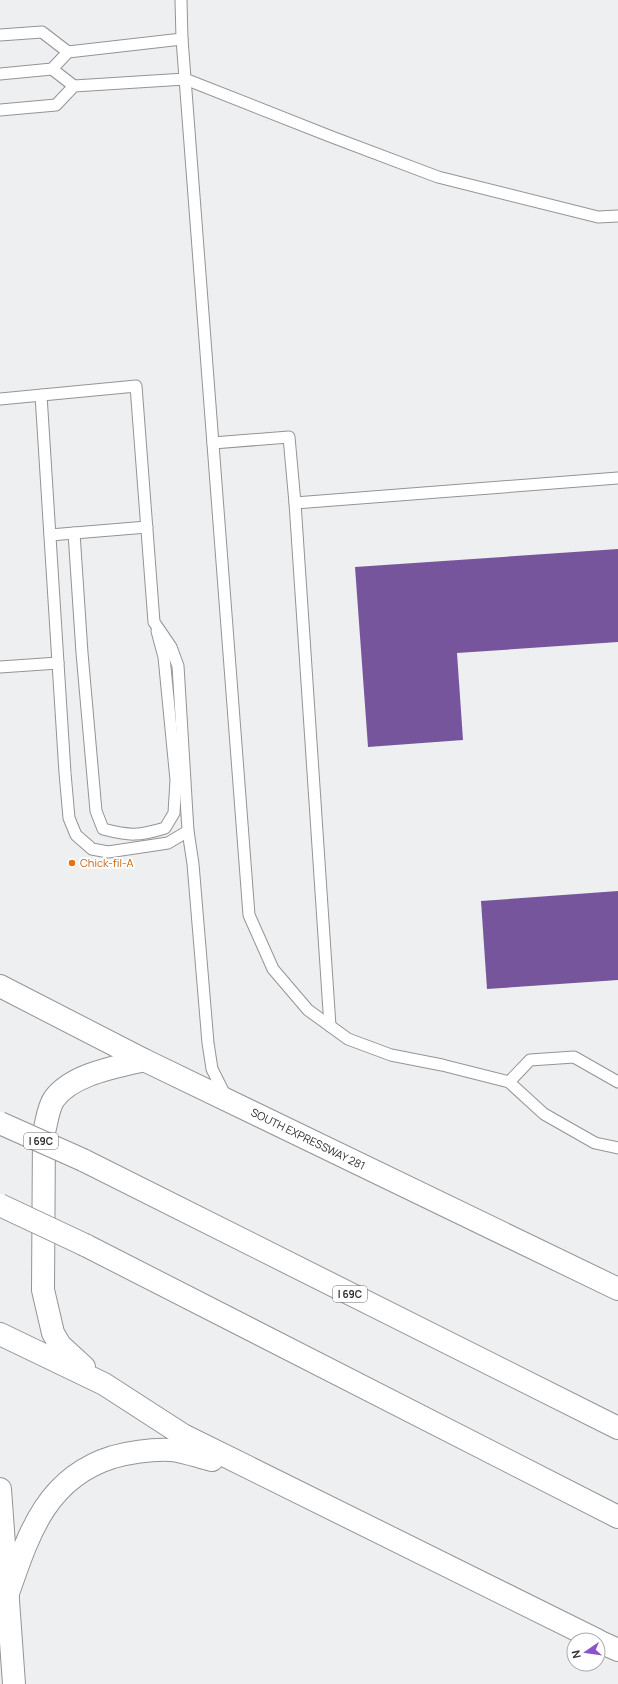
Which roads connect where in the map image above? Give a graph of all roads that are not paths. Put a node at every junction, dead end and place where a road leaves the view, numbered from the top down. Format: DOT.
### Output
graph roads {
  1 [pos="181,0"];
  2 [pos="0,35"];
  3 [pos="182,39"];
  4 [pos="68,52"];
  5 [pos="52,69"];
  6 [pos="0,74"];
  7 [pos="185,79"];
  8 [pos="74,86"];
  9 [pos="0,110"];
  10 [pos="618,216"];
  11 [pos="40,395"];
  12 [pos="0,399"];
  13 [pos="213,443"];
  14 [pos="618,478"];
  15 [pos="295,503"];
  16 [pos="147,527"];
  17 [pos="74,533"];
  18 [pos="50,535"];
  19 [pos="154,622"];
  20 [pos="58,663"];
  21 [pos="0,667"];
  22 [pos="188,831"];
  23 [pos="0,986"];
  24 [pos="330,1026"];
  25 [pos="144,1060"];
  26 [pos="509,1082"];
  27 [pos="618,1082"];
  28 [pos="229,1101"];
  29 [pos="0,1123"];
  30 [pos="618,1148"];
  31 [pos="0,1205"];
  32 [pos="618,1289"];
  33 [pos="0,1334"];
  34 [pos="104,1384"];
  35 [pos="618,1428"];
  36 [pos="250,1469"];
  37 [pos="0,1488"];
  38 [pos="618,1517"];
  39 [pos="7,1596"];
  40 [pos="581,1632"];
  41 [pos="606,1644"];
  42 [pos="618,1650"];
  43 [pos="14,1684"];
  1 -- 3 [label="lane"];
  2 -- 4 [label="lane"];
  3 -- 4 [label="lane"];
  3 -- 7 [label="lane"];
  4 -- 5 [label="lane"];
  5 -- 6 [label="lane"];
  5 -- 8 [label="lane"];
  7 -- 8 [label="lane"];
  7 -- 10 [label="lane"];
  7 -- 13 [label="lane"];
  8 -- 9 [label="lane"];
  11 -- 12 [label="lane"];
  11 -- 16 [label="lane"];
  11 -- 18 [label="lane"];
  13 -- 15 [label="lane"];
  13 -- 24 [label="lane"];
  14 -- 15 [label="lane"];
  15 -- 24 [label="lane"];
  16 -- 17 [label="lane"];
  16 -- 19 [label="lane"];
  17 -- 18 [label="lane"];
  17 -- 19 [label="lane"];
  18 -- 20 [label="lane"];
  19 -- 22 [label="lane"];
  20 -- 21 [label="lane"];
  20 -- 22 [label="lane"];
  22 -- 28 [label="lane"];
  23 -- 25 [label="main road, SOUTH EXPRESSWAY 281"];
  24 -- 26 [label="lane"];
  25 -- 28 [label="main road, SOUTH EXPRESSWAY 281"];
  25 -- 34 [label="main road"];
  26 -- 27 [label="lane"];
  26 -- 30 [label="lane"];
  28 -- 32 [label="main road, SOUTH EXPRESSWAY 281"];
  29 -- 35 [label="main road, I 69C, bridge"];
  31 -- 38 [label="main road, bridge"];
  33 -- 34 [label="main road"];
  34 -- 36 [label="main road"];
  36 -- 39 [label="main road"];
  36 -- 40 [label="main road"];
  37 -- 39 [label="main road"];
  39 -- 43 [label="main road"];
  41 -- 42 [label="main road"];
}
